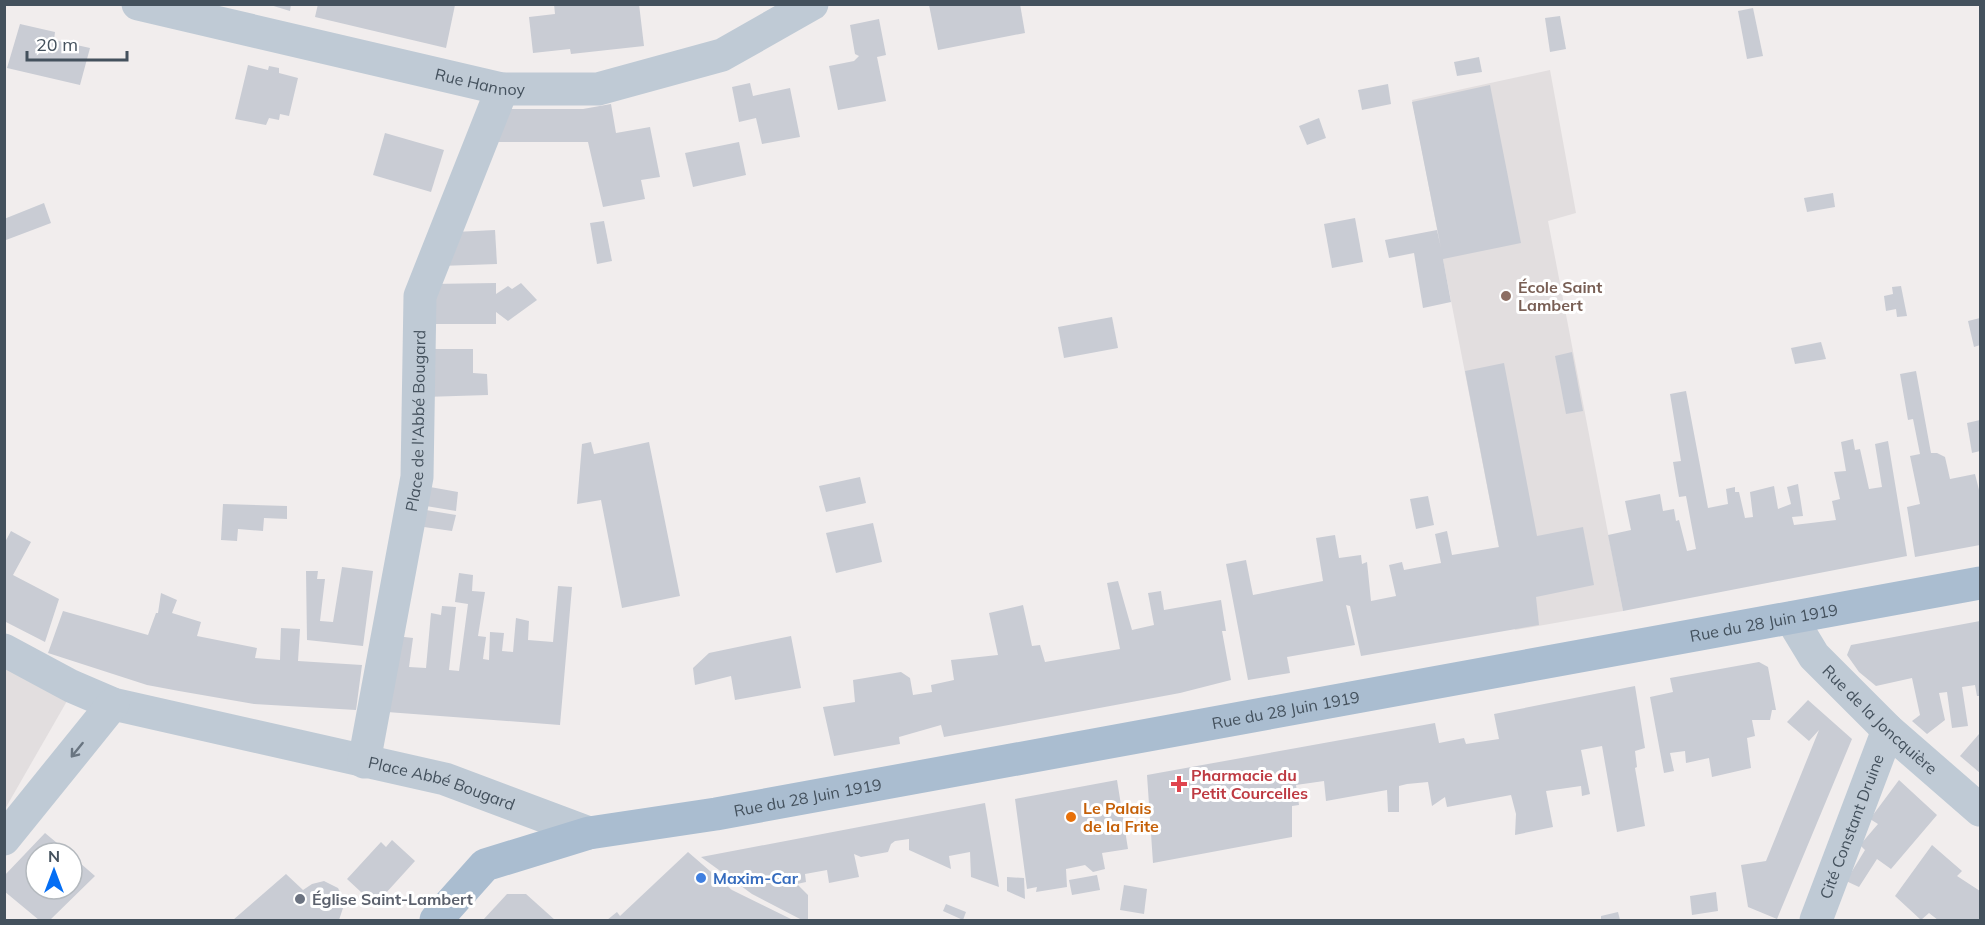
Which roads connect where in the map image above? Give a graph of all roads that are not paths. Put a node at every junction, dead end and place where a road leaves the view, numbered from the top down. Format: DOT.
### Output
graph roads {
  1 [pos="138,4"];
  2 [pos="812,4"];
  3 [pos="502,89"];
  4 [pos="1980,583"];
  5 [pos="1791,618"];
  6 [pos="4,650"];
  7 [pos="113,704"];
  8 [pos="1888,730"];
  9 [pos="364,762"];
  10 [pos="1980,810"];
  11 [pos="589,833"];
  12 [pos="4,839"];
  13 [pos="436,921"];
  14 [pos="1816,921"];
  1 -- 3 [label="street, Rue Hannoy"];
  2 -- 3 [label="street, Rue Hannoy"];
  3 -- 9 [label="street, Place de l'Abbé Bougard"];
  4 -- 5 [label="main road, Rue du 28 Juin 1919"];
  5 -- 8 [label="street, Rue de la Joncquière"];
  5 -- 11 [label="main road, Rue du 28 Juin 1919"];
  6 -- 7 [label="street, Place Abbé Bougard"];
  7 -- 9 [label="street, Place Abbé Bougard"];
  7 -- 12 [label="street, one-way"];
  8 -- 10 [label="street, Rue de la Joncquière"];
  8 -- 14 [label="street, Cité Constant Druine"];
  9 -- 11 [label="street, Place Abbé Bougard"];
  11 -- 13 [label="main road"];
}
